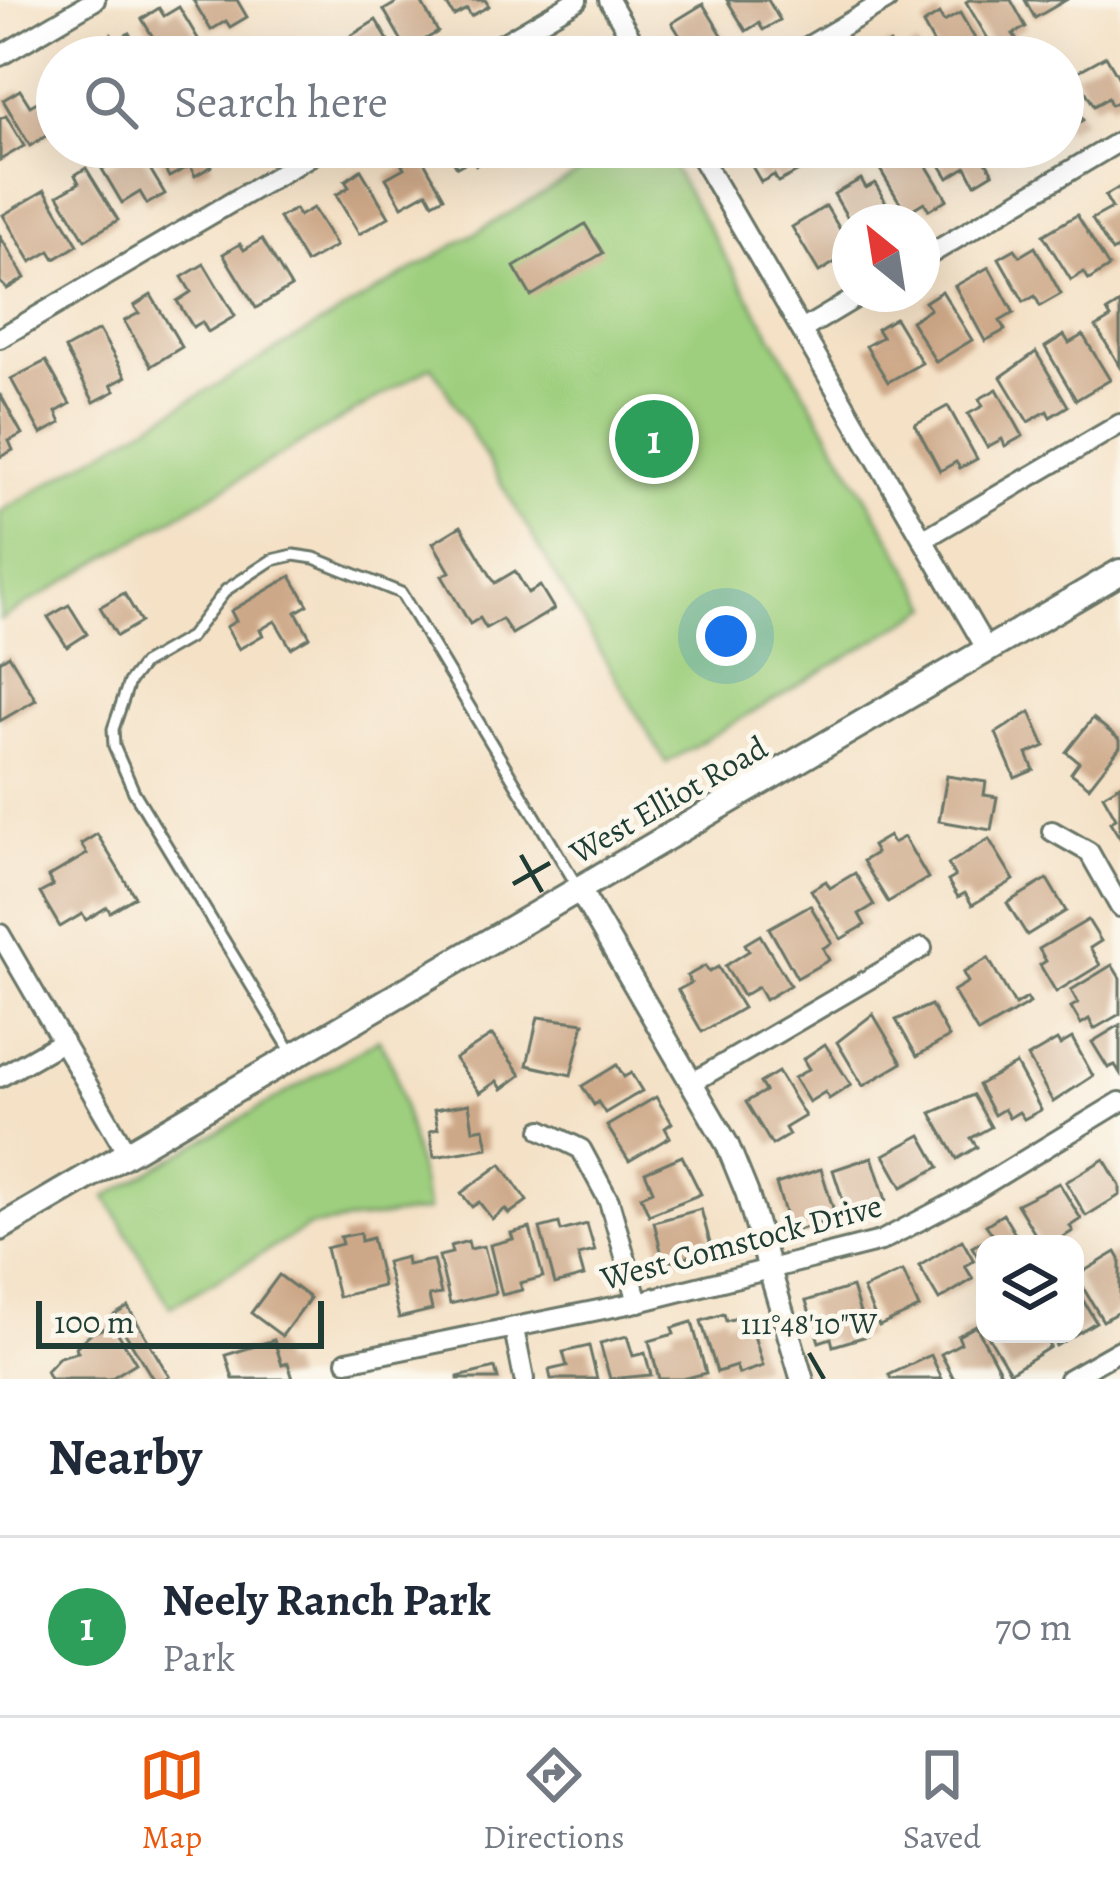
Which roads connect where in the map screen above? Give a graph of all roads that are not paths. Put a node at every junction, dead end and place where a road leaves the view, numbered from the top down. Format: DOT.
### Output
graph roads {
  1 [pos="95,0"];
  2 [pos="577,0"];
  3 [pos="609,0"];
  4 [pos="887,0"];
  5 [pos="516,36"];
  6 [pos="630,36"];
  7 [pos="826,36"];
  8 [pos="0,56"];
  9 [pos="1120,142"];
  10 [pos="1084,163"];
  11 [pos="290,168"];
  12 [pos="706,168"];
  13 [pos="1076,168"];
  14 [pos="940,248"];
  15 [pos="832,312"];
  16 [pos="802,330"];
  17 [pos="0,338"];
  18 [pos="1120,424"];
  19 [pos="924,539"];
  20 [pos="1120,572"];
  21 [pos="987,650"];
  22 [pos="1052,831"];
  23 [pos="579,889"];
  24 [pos="1120,907"];
  25 [pos="0,934"];
  26 [pos="922,948"];
  27 [pos="62,1041"];
  28 [pos="294,1055"];
  29 [pos="0,1077"];
  30 [pos="693,1082"];
  31 [pos="1120,1102"];
  32 [pos="542,1130"];
  33 [pos="127,1153"];
  34 [pos="0,1228"];
  35 [pos="770,1271"];
  36 [pos="638,1302"];
  37 [pos="514,1329"];
  38 [pos="1120,1349"];
  39 [pos="346,1360"];
  40 [pos="524,1379"];
  41 [pos="802,1379"];
  42 [pos="1070,1379"];
  1 -- 8 [label="street"];
  2 -- 5 [label="street"];
  3 -- 6 [label="street"];
  4 -- 7 [label="street"];
  9 -- 10 [label="street"];
  11 -- 17 [label="street"];
  12 -- 16 [label="street"];
  13 -- 14 [label="street"];
  15 -- 16 [label="street"];
  16 -- 19 [label="street"];
  18 -- 19 [label="street"];
  19 -- 21 [label="street"];
  20 -- 21 [label="main road, West Elliot Road"];
  21 -- 23 [label="main road, West Elliot Road"];
  22 -- 24 [label="street"];
  23 -- 28 [label="main road, West Elliot Road"];
  23 -- 28 [label="lane"];
  23 -- 30 [label="street"];
  25 -- 27 [label="street"];
  26 -- 30 [label="street"];
  27 -- 29 [label="street"];
  27 -- 33 [label="street"];
  28 -- 33 [label="main road, West Elliot Road"];
  30 -- 35 [label="street"];
  31 -- 35 [label="street, West Comstock Drive"];
  32 -- 36 [label="street"];
  33 -- 34 [label="main road, West Elliot Road"];
  35 -- 36 [label="street, West Comstock Drive"];
  35 -- 41 [label="street"];
  36 -- 37 [label="street, West Comstock Drive"];
  37 -- 39 [label="street, West Comstock Drive"];
  37 -- 40 [label="street"];
  38 -- 42 [label="street"];
}
